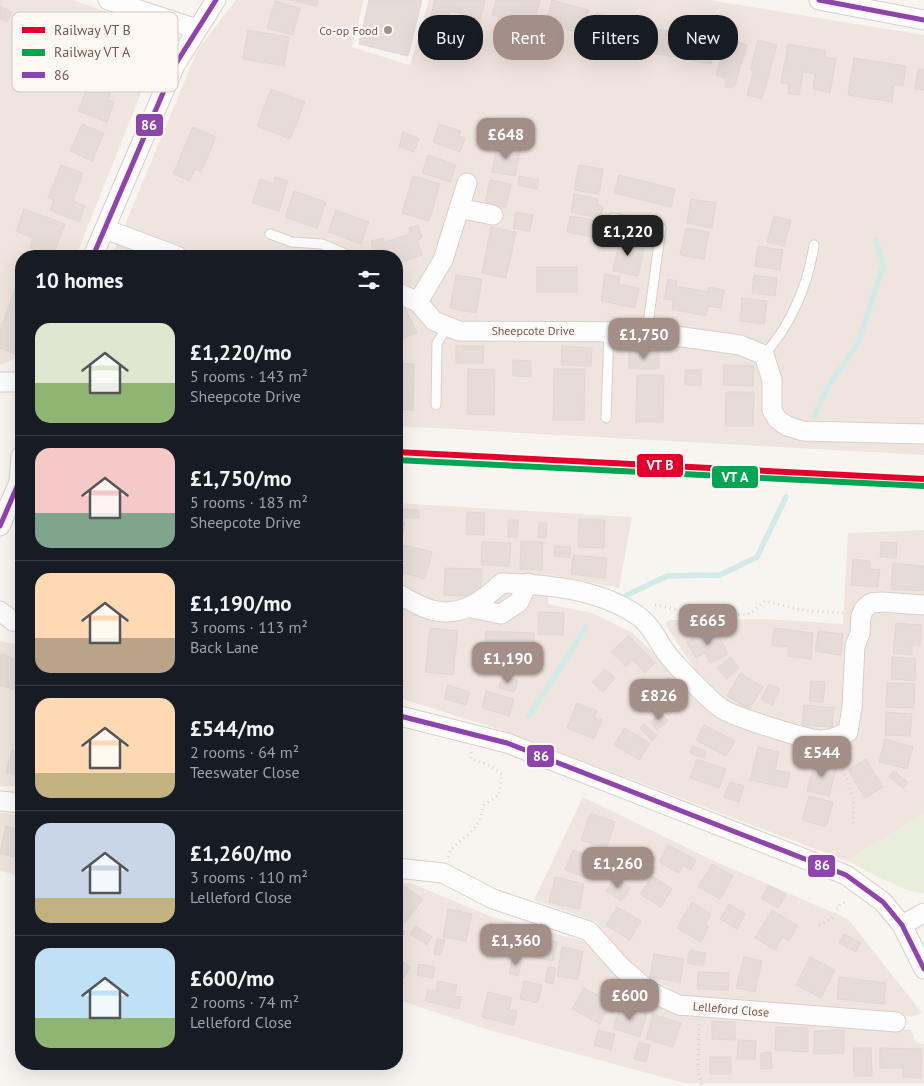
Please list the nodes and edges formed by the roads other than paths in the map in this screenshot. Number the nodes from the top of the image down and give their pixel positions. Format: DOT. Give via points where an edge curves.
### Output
graph roads {
  1 [pos="108,0"];
  2 [pos="216,0"];
  3 [pos="819,0"];
  4 [pos="145,12"];
  5 [pos="924,20"];
  6 [pos="178,23"];
  7 [pos="197,29"];
  8 [pos="178,59"];
  9 [pos="163,92"];
  10 [pos="467,182"];
  11 [pos="459,208"];
  12 [pos="493,215"];
  13 [pos="613,218"];
  14 [pos="105,229"];
  15 [pos="270,234"];
  16 [pos="814,245"];
  17 [pos="96,250"];
  18 [pos="161,250"];
  19 [pos="336,250"];
  20 [pos="403,295"];
  21 [pos="418,302"];
  22 [pos="448,326"];
  23 [pos="610,330"];
  24 [pos="647,332"];
  25 [pos="764,356"];
  26 [pos="0,382"];
  27 [pos="15,382"];
  28 [pos="436,405"];
  29 [pos="606,418"];
  30 [pos="924,434"];
  31 [pos="15,491"];
  32 [pos="0,526"];
  33 [pos="403,596"];
  34 [pos="924,605"];
  35 [pos="0,611"];
  36 [pos="15,621"];
  37 [pos="403,717"];
  38 [pos="0,801"];
  39 [pos="15,802"];
  40 [pos="403,869"];
  41 [pos="924,913"];
  42 [pos="902,925"];
  43 [pos="924,969"];
  44 [pos="896,1022"];
  1 -- 4 [label="street"];
  2 -- 7 [label="street"];
  3 -- 5 [label="street"];
  6 -- 7 [label="street"];
  7 -- 8 [label="street"];
  9 -- 14 [label="street"];
  10 -- 11 [label="street"];
  11 -- 12 [label="street"];
  11 -- 21 [label="street" via="443,260"];
  13 -- 24 [label="lane" via="661,228"];
  14 -- 17 [label="street"];
  14 -- 18 [label="street"];
  15 -- 19 [label="lane" via="292,242 322,244"];
  16 -- 25 [label="lane" via="810,271 781,336"];
  20 -- 21 [label="street, Sheepcote Drive"];
  21 -- 22 [label="street, Sheepcote Drive" via="434,321"];
  22 -- 23 [label="street, Sheepcote Drive" via="459,330"];
  22 -- 28 [label="lane" via="437,342"];
  23 -- 24 [label="street, Sheepcote Drive"];
  23 -- 29 [label="lane"];
  24 -- 25 [label="street, Sheepcote Drive" via="740,345"];
  25 -- 30 [label="street" via="772,380 772,410 777,419 787,426 803,431"];
  26 -- 27 [label="street"];
  31 -- 32 [label="street"];
  33 -- 34 [label="street" via="433,611 471,608 502,583 528,583 590,593 638,616 649,625 670,658 722,709 819,740 848,732 855,646 864,609 871,603"];
  35 -- 36 [label="street"];
  37 -- 42 [label="street" via="507,743 846,875 883,902"];
  38 -- 39 [label="street"];
  40 -- 44 [label="street, Lelleford Close" via="443,873 493,899 589,930 621,967 648,991 679,1005"];
  41 -- 42 [label="street"];
  42 -- 43 [label="street"];
}
